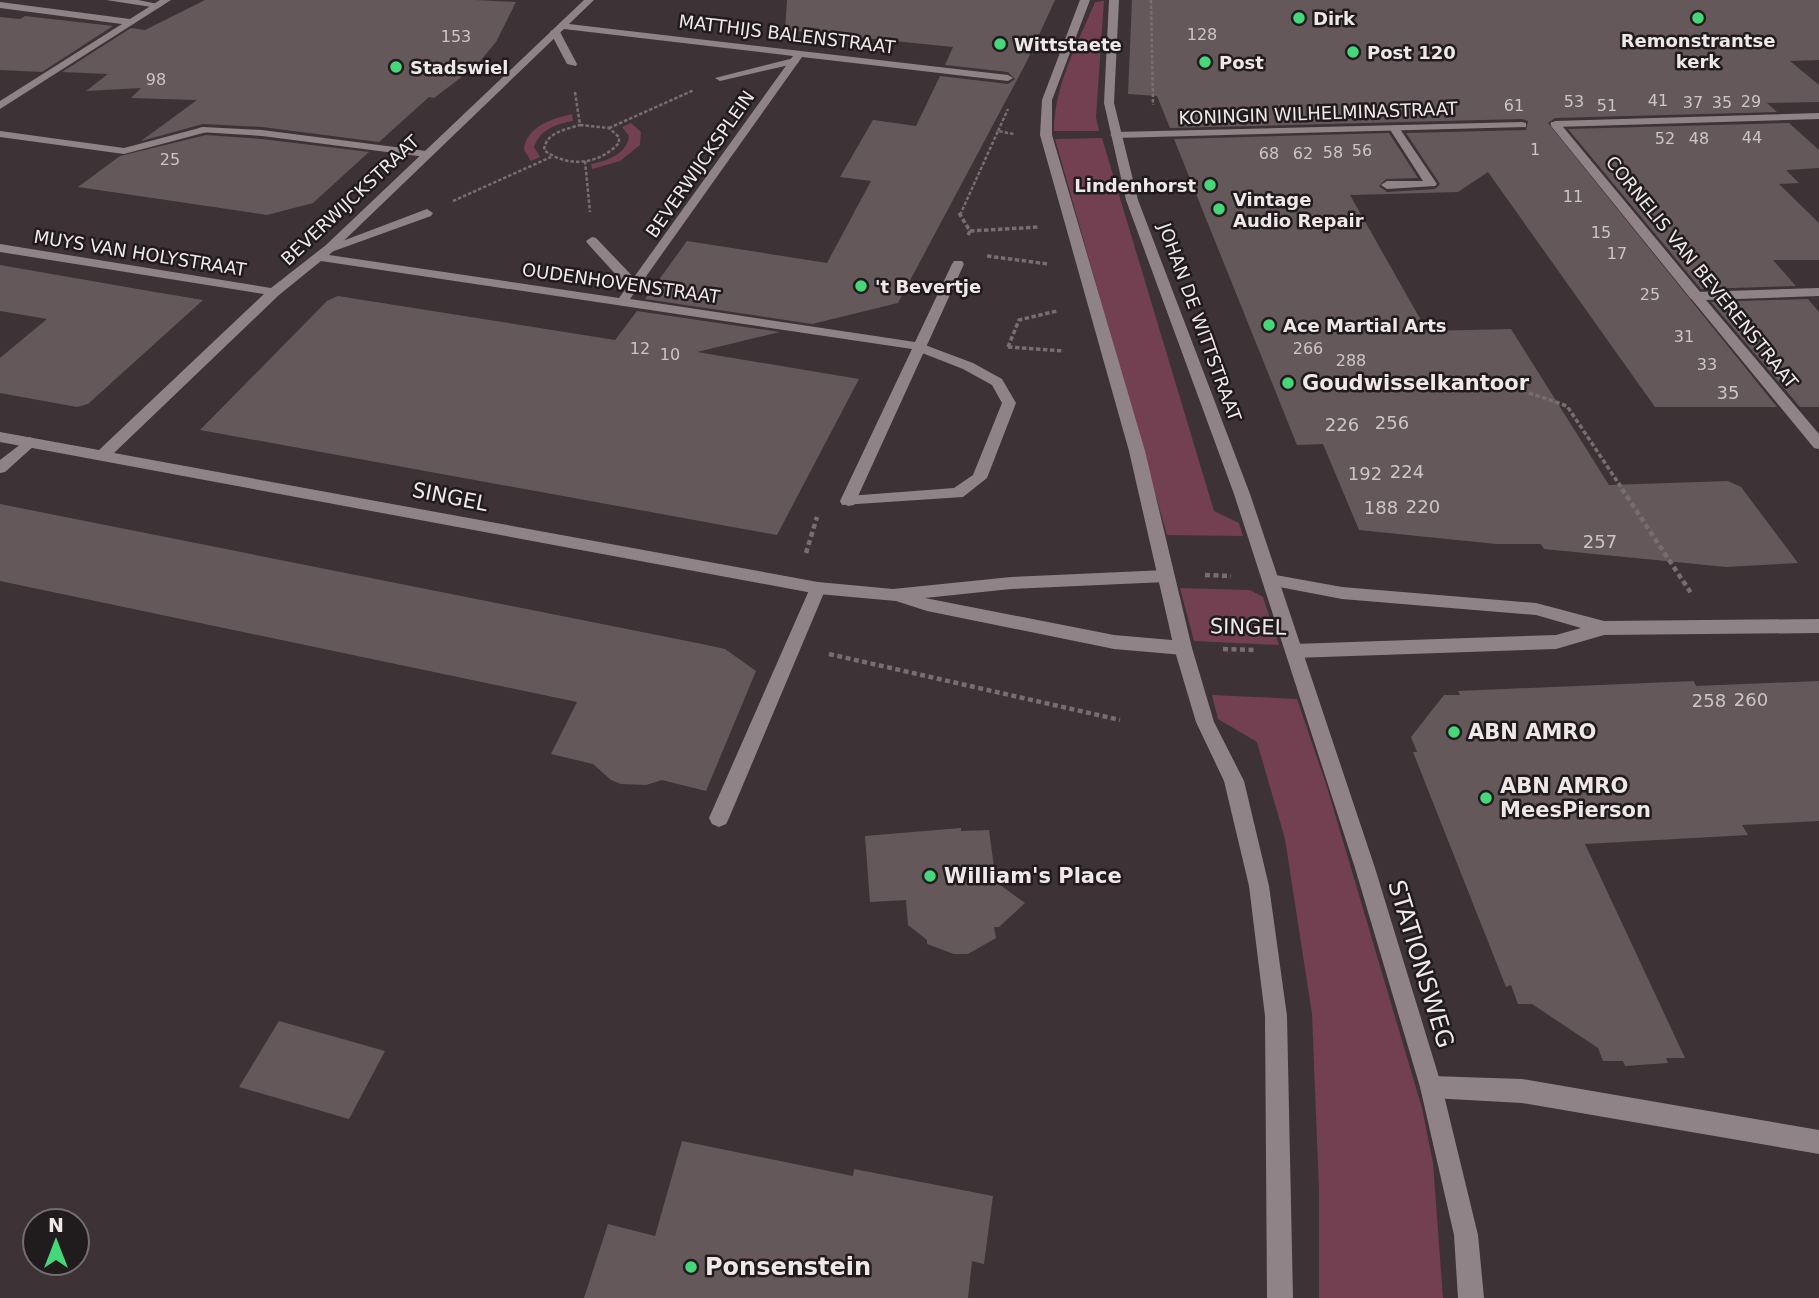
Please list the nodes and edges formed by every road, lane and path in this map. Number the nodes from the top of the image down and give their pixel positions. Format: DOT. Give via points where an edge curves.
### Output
graph roads {
  1 [pos="111,0"];
  2 [pos="589,0"];
  3 [pos="1085,0"];
  4 [pos="1114,0"];
  5 [pos="1151,0"];
  6 [pos="162,3"];
  7 [pos="0,5"];
  8 [pos="132,22"];
  9 [pos="558,29"];
  10 [pos="796,57"];
  11 [pos="572,64"];
  12 [pos="720,78"];
  13 [pos="1008,78"];
  14 [pos="0,106"];
  15 [pos="1819,116"];
  16 [pos="1522,125"];
  17 [pos="609,128"];
  18 [pos="1394,128"];
  19 [pos="0,134"];
  20 [pos="1046,135"];
  21 [pos="1116,135"];
  22 [pos="1153,135"];
  23 [pos="426,154"];
  24 [pos="551,157"];
  25 [pos="585,161"];
  26 [pos="1387,185"];
  27 [pos="427,213"];
  28 [pos="1040,227"];
  29 [pos="970,231"];
  30 [pos="592,241"];
  31 [pos="0,248"];
  32 [pos="330,248"];
  33 [pos="319,257"];
  34 [pos="960,258"];
  35 [pos="1049,264"];
  36 [pos="635,286"];
  37 [pos="274,292"];
  38 [pos="1819,292"];
  39 [pos="1696,296"];
  40 [pos="622,302"];
  41 [pos="1057,311"];
  42 [pos="917,346"];
  43 [pos="1007,347"];
  44 [pos="1509,386"];
  45 [pos="0,437"];
  46 [pos="30,442"];
  47 [pos="1819,444"];
  48 [pos="104,454"];
  49 [pos="0,468"];
  50 [pos="848,501"];
  51 [pos="1166,576"];
  52 [pos="1270,580"];
  53 [pos="796,584"];
  54 [pos="818,588"];
  55 [pos="893,595"];
  56 [pos="1819,626"];
  57 [pos="1713,627"];
  58 [pos="1604,628"];
  59 [pos="793,645"];
  60 [pos="1184,648"];
  61 [pos="1294,651"];
  62 [pos="1120,720"];
  63 [pos="719,818"];
  64 [pos="1430,1087"];
  65 [pos="1819,1142"];
  66 [pos="1280,1298"];
  67 [pos="1471,1298"];
  1 -- 6 [label="street"];
  2 -- 9 [label="street, BEVERWIJCKSTRAAT"];
  3 -- 20 [label="street" via="1047,100"];
  4 -- 21 [label="street, JOHAN DE WITTSTRAAT" via="1109,103"];
  5 -- 22 [label="path"];
  6 -- 8 [label="street"];
  7 -- 8 [label="street"];
  8 -- 14 [label="street"];
  9 -- 10 [label="street, MATTHIJS BALENSTRAAT"];
  9 -- 11 [label="street"];
  9 -- 23 [label="street, BEVERWIJCKSTRAAT"];
  10 -- 12 [label="street, BEVERWIJCKSPLEIN"];
  10 -- 13 [label="street, MATTHIJS BALENSTRAAT"];
  10 -- 36 [label="street, BEVERWIJCKSPLEIN"];
  12 -- 17 [label="path, BEVERWIJCKSPLEIN"];
  15 -- 39 [label="street, CORNELIS VAN BEVERENSTRAAT" via="1555,124"];
  16 -- 18 [label="street, KONINGIN WILHELMINASTRAAT"];
  17 -- 24 [label="path, BEVERWIJCKSPLEIN" via="580,125 552,135 544,150"];
  17 -- 25 [label="path" via="619,137 615,149"];
  18 -- 22 [label="street, KONINGIN WILHELMINASTRAAT"];
  18 -- 26 [label="street" via="1431,184"];
  19 -- 23 [label="street" via="124,151 203,130"];
  20 -- 29 [label="path" via="998,131 959,213"];
  20 -- 51 [label="street" via="1137,451"];
  21 -- 22 [label="street, KONINGIN WILHELMINASTRAAT"];
  21 -- 52 [label="street, JOHAN DE WITTSTRAAT" via="1132,200"];
  23 -- 32 [label="street, BEVERWIJCKSTRAAT"];
  24 -- 25 [label="path"];
  24 -- 27 [label="path"];
  25 -- 30 [label="path"];
  27 -- 32 [label="street"];
  28 -- 29 [label="path"];
  29 -- 34 [label="path"];
  30 -- 36 [label="street"];
  31 -- 37 [label="street, MUYS VAN HOLYSTRAAT"];
  32 -- 33 [label="street, BEVERWIJCKSTRAAT"];
  33 -- 37 [label="street, BEVERWIJCKSTRAAT"];
  33 -- 40 [label="street, OUDENHOVENSTRAAT"];
  34 -- 35 [label="path"];
  34 -- 42 [label="street"];
  36 -- 40 [label="street, BEVERWIJCKSPLEIN"];
  37 -- 48 [label="street, BEVERWIJCKSTRAAT"];
  38 -- 39 [label="street"];
  39 -- 47 [label="street, CORNELIS VAN BEVERENSTRAAT"];
  40 -- 42 [label="street, OUDENHOVENSTRAAT"];
  41 -- 43 [label="path" via="1019,320"];
  42 -- 50 [label="street"];
  42 -- 50 [label="street" via="997,382 1009,403 979,478 958,493"];
  44 -- 57 [label="path" via="1567,405"];
  45 -- 46 [label="street, SINGEL"];
  46 -- 48 [label="street, SINGEL"];
  46 -- 49 [label="street"];
  48 -- 53 [label="street, SINGEL"];
  50 -- 53 [label="path" via="820,507"];
  51 -- 52 [label="path"];
  51 -- 55 [label="street, SINGEL" via="1011,583"];
  51 -- 60 [label="street"];
  52 -- 58 [label="street, SINGEL" via="1342,593 1536,609"];
  52 -- 61 [label="street, JOHAN DE WITTSTRAAT"];
  53 -- 54 [label="street, SINGEL"];
  54 -- 55 [label="street, SINGEL"];
  54 -- 59 [label="street"];
  55 -- 60 [label="street, SINGEL" via="1114,642"];
  56 -- 57 [label="street, SINGEL"];
  57 -- 58 [label="street, SINGEL"];
  58 -- 61 [label="street, SINGEL" via="1556,642"];
  59 -- 62 [label="path"];
  59 -- 63 [label="street"];
  60 -- 61 [label="path, SINGEL"];
  60 -- 66 [label="street" via="1205,722 1234,781 1259,886 1276,1016"];
  61 -- 64 [label="street, STATIONSWEG"];
  64 -- 65 [label="street" via="1522,1091"];
  64 -- 67 [label="street, STATIONSWEG" via="1466,1236"];
}
